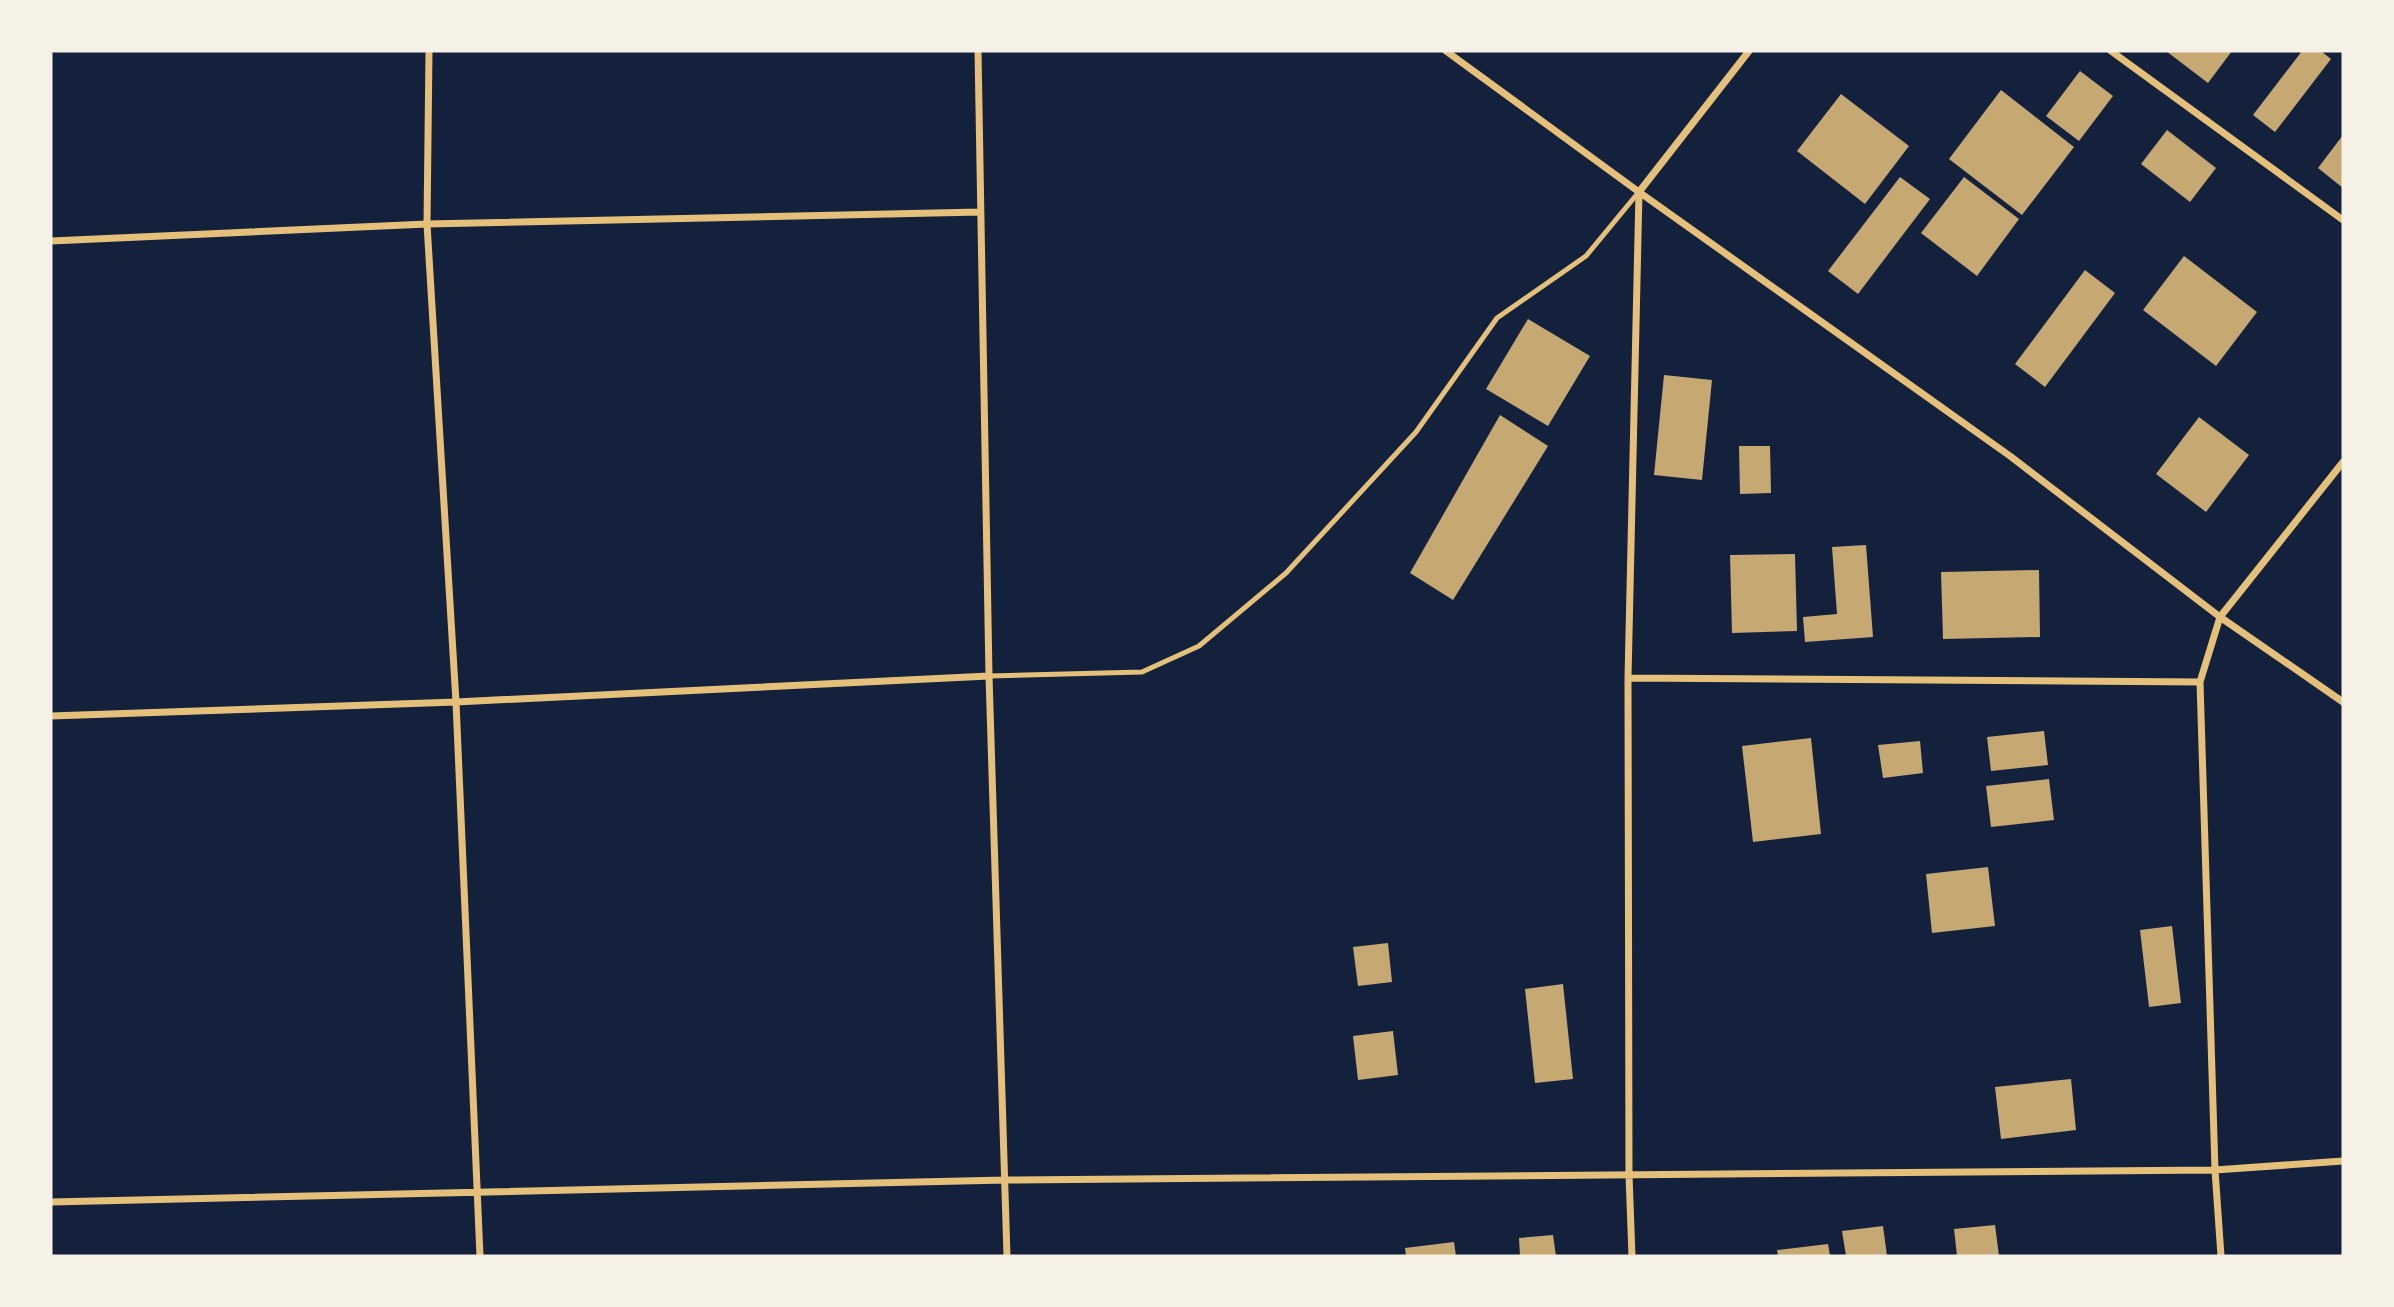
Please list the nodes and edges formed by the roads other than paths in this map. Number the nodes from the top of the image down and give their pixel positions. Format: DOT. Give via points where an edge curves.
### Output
graph roads {
  1 [pos="429,51"];
  2 [pos="978,51"];
  3 [pos="1446,51"];
  4 [pos="1749,51"];
  5 [pos="2111,51"];
  6 [pos="1639,192"];
  7 [pos="980,212"];
  8 [pos="2343,219"];
  9 [pos="427,224"];
  10 [pos="51,241"];
  11 [pos="2343,463"];
  12 [pos="2220,617"];
  13 [pos="989,676"];
  14 [pos="1628,678"];
  15 [pos="2200,682"];
  16 [pos="456,702"];
  17 [pos="2343,702"];
  18 [pos="51,716"];
  19 [pos="2343,1161"];
  20 [pos="2216,1170"];
  21 [pos="1629,1175"];
  22 [pos="1006,1180"];
  23 [pos="477,1194"];
  24 [pos="51,1202"];
  25 [pos="480,1256"];
  26 [pos="1007,1256"];
  27 [pos="1632,1256"];
  28 [pos="2221,1256"];
  1 -- 9 [label="street"];
  2 -- 7 [label="street"];
  3 -- 6 [label="street"];
  4 -- 6 [label="street"];
  5 -- 8 [label="street"];
  6 -- 12 [label="street" via="2010,456"];
  6 -- 13 [label="lane" via="1586,256 1497,318 1416,432 1286,573 1199,646 1142,671"];
  6 -- 14 [label="street"];
  7 -- 9 [label="street"];
  7 -- 13 [label="street"];
  9 -- 10 [label="street"];
  9 -- 16 [label="street"];
  11 -- 12 [label="street"];
  12 -- 15 [label="street"];
  12 -- 17 [label="street"];
  13 -- 16 [label="street"];
  13 -- 22 [label="street"];
  14 -- 15 [label="street"];
  14 -- 21 [label="street"];
  15 -- 20 [label="street"];
  16 -- 18 [label="street"];
  16 -- 23 [label="street"];
  19 -- 20 [label="street"];
  20 -- 21 [label="street"];
  20 -- 28 [label="street"];
  21 -- 22 [label="street"];
  21 -- 27 [label="street"];
  22 -- 23 [label="street"];
  22 -- 26 [label="street"];
  23 -- 24 [label="street"];
  23 -- 25 [label="street"];
}
